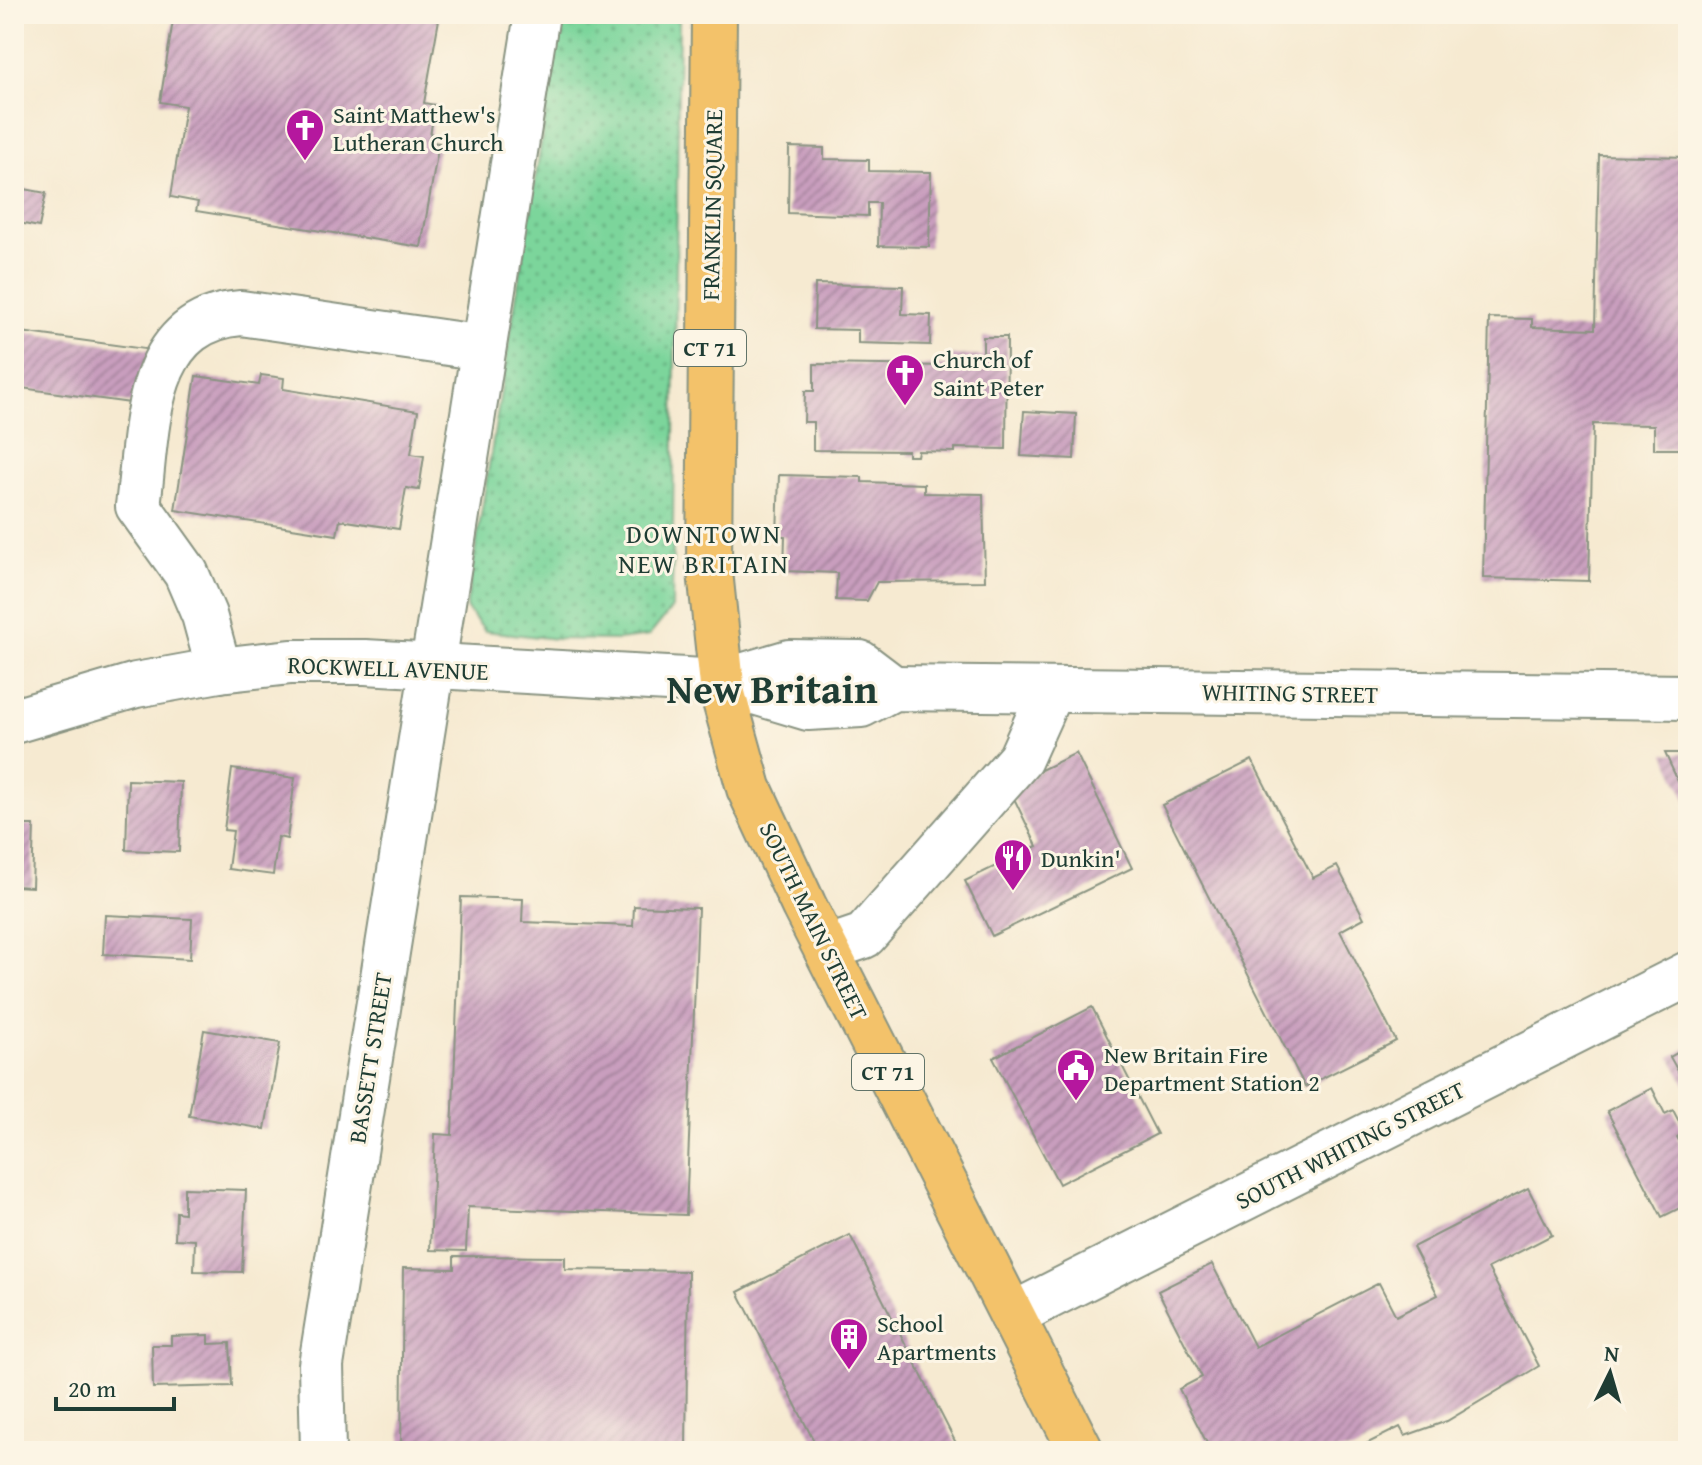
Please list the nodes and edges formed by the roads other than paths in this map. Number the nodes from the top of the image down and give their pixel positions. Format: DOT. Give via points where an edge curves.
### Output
graph roads {
  1 [pos="537,14"];
  2 [pos="714,14"];
  3 [pos="483,348"];
  4 [pos="433,666"];
  5 [pos="219,670"];
  6 [pos="721,682"];
  7 [pos="1051,690"];
  8 [pos="1688,697"];
  9 [pos="14,721"];
  10 [pos="826,949"];
  11 [pos="1688,974"];
  12 [pos="1012,1315"];
  13 [pos="323,1451"];
  14 [pos="1081,1451"];
  1 -- 3 [label="street"];
  2 -- 6 [label="main road, FRANKLIN SQUARE / CT 71" via="709,562"];
  3 -- 4 [label="street"];
  3 -- 5 [label="street" via="241,313 213,315 164,357 153,389 138,506 186,573"];
  4 -- 5 [label="street, ROCKWELL AVENUE" via="314,661"];
  4 -- 6 [label="street, ROCKWELL AVENUE"];
  4 -- 13 [label="street, BASSETT STREET" via="321,1365"];
  5 -- 9 [label="street, ROCKWELL AVENUE" via="97,694"];
  6 -- 7 [label="street, WHITING STREET" via="801,707 832,709 861,705 893,688"];
  6 -- 10 [label="main road, SOUTH MAIN STREET / CT 71" via="749,788"];
  7 -- 8 [label="street, WHITING STREET"];
  7 -- 10 [label="street" via="1020,759 864,936"];
  10 -- 12 [label="main road, SOUTH MAIN STREET / CT 71"];
  11 -- 12 [label="street, SOUTH WHITING STREET"];
  12 -- 14 [label="main road, SOUTH MAIN STREET / CT 71"];
}
